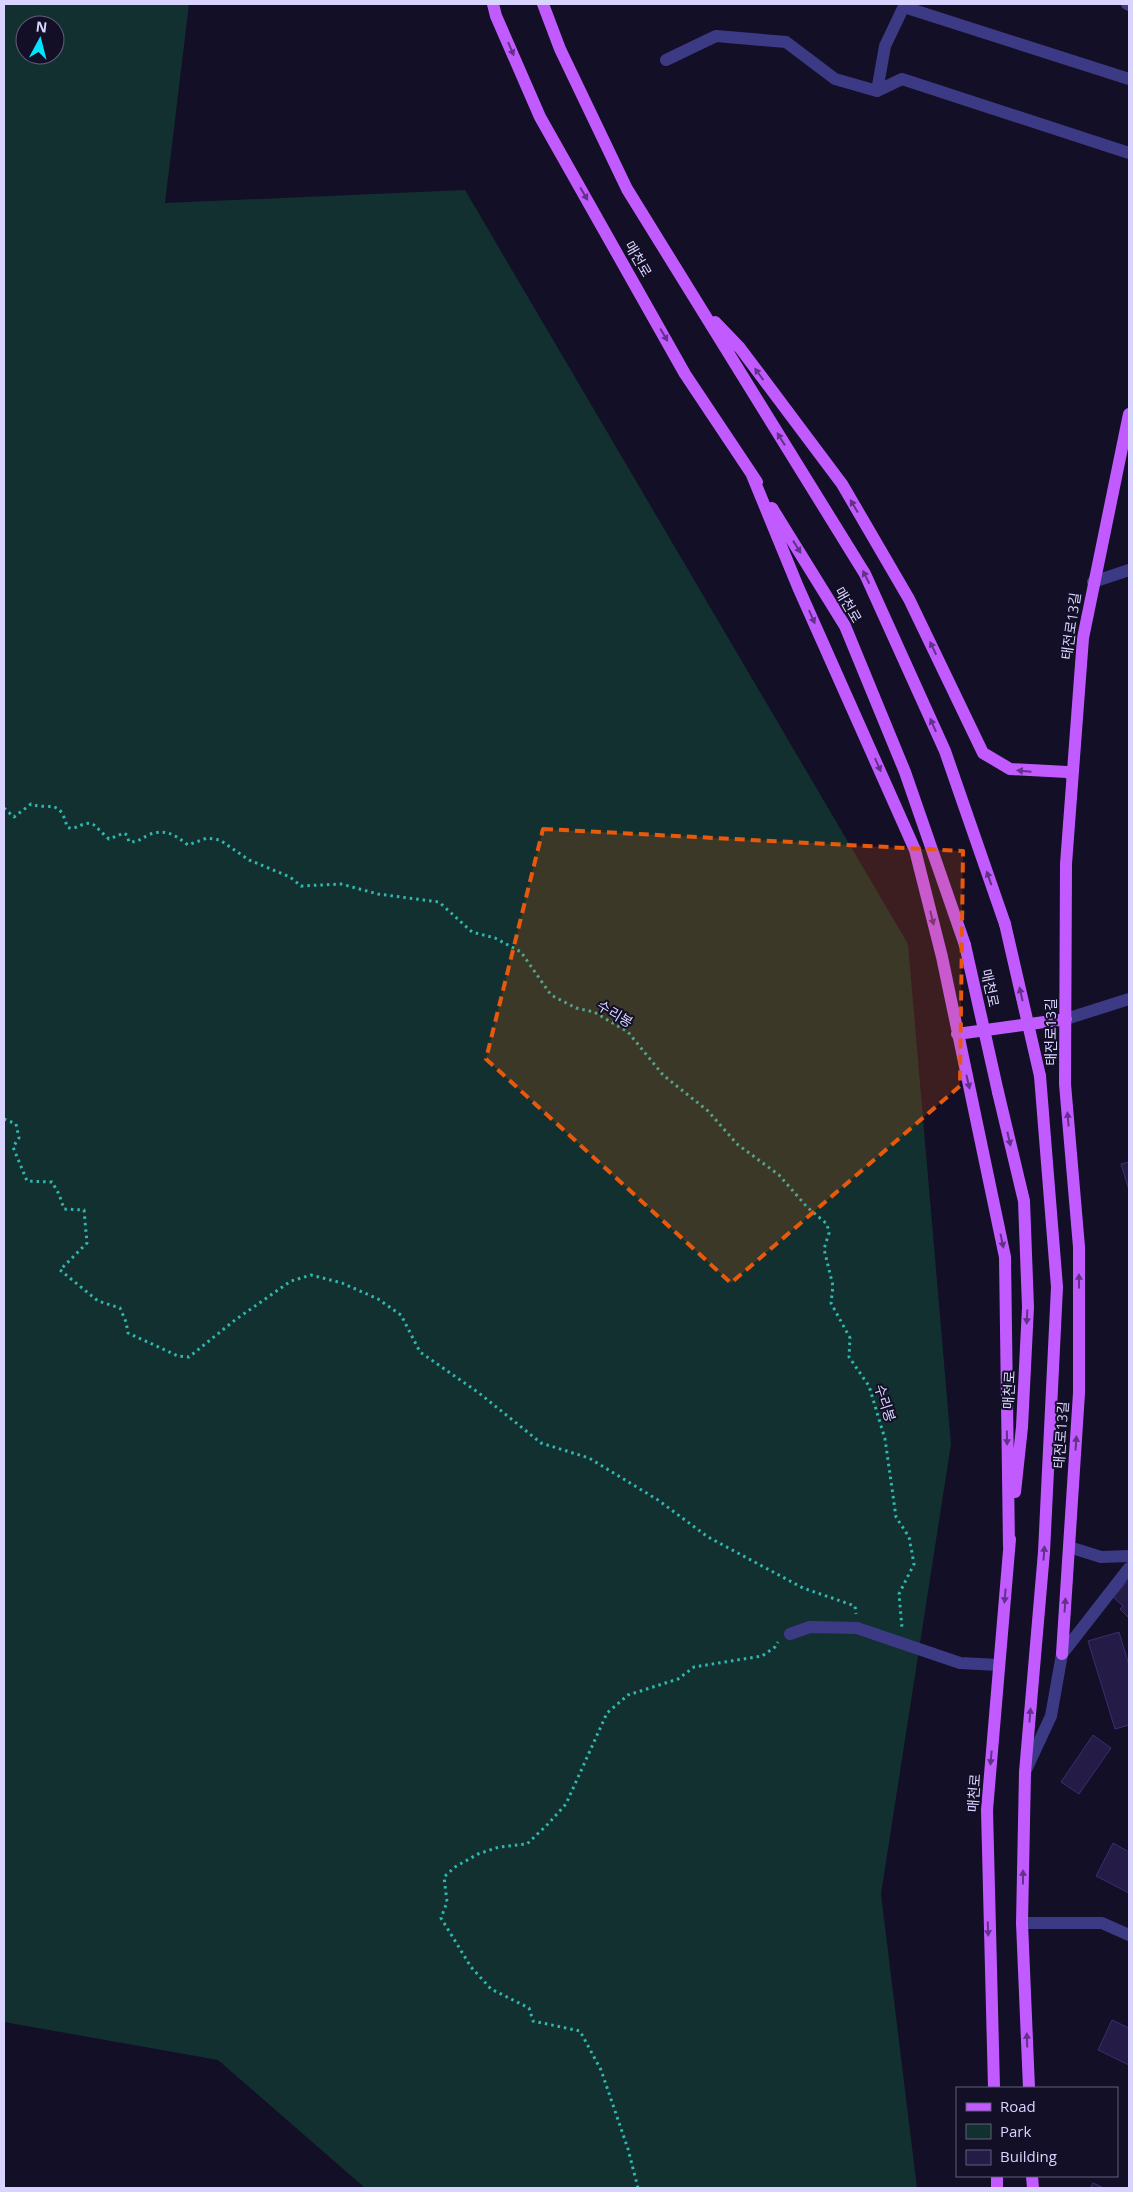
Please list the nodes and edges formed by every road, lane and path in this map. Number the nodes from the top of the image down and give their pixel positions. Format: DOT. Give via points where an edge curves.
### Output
graph roads {
  1 [pos="493,4"];
  2 [pos="544,4"];
  3 [pos="904,5"];
  4 [pos="666,60"];
  5 [pos="1129,79"];
  6 [pos="877,91"];
  7 [pos="1129,153"];
  8 [pos="698,305"];
  9 [pos="1129,414"];
  10 [pos="752,475"];
  11 [pos="1129,570"];
  12 [pos="1093,582"];
  13 [pos="1072,775"];
  14 [pos="4,808"];
  15 [pos="1129,999"];
  16 [pos="1066,1020"];
  17 [pos="957,1034"];
  18 [pos="4,1119"];
  19 [pos="1009,1547"];
  20 [pos="1069,1547"];
  21 [pos="1129,1556"];
  22 [pos="1129,1568"];
  23 [pos="857,1628"];
  24 [pos="790,1634"];
  25 [pos="905,1644"];
  26 [pos="1062,1654"];
  27 [pos="999,1665"];
  28 [pos="1025,1772"];
  29 [pos="1022,1923"];
  30 [pos="1129,1935"];
  31 [pos="994,2087"];
  32 [pos="1029,2087"];
  33 [pos="638,2188"];
  1 -- 10 [label="main road, 매천로, one-way" via="540,117 685,374"];
  2 -- 8 [label="main road, 매천로" via="560,49 627,189"];
  3 -- 5 [label="street"];
  3 -- 6 [label="street" via="885,46"];
  4 -- 6 [label="street" via="716,36 786,42 835,79"];
  6 -- 7 [label="street" via="902,79"];
  13 -- 8 [label="main road, one-way" via="1067,772 1010,770 983,753 909,599 842,484 740,348"];
  28 -- 8 [label="main road, 매천로, one-way, bridge" via="1044,1552 1058,1287 1040,1076 1005,924 945,751 866,574"];
  9 -- 12 [label="main road, 태전로13길"];
  10 -- 17 [label="main road, one-way" via="798,587 916,850"];
  10 -- 19 [label="main road, 매천로, one-way, bridge" via="845,626 905,772 965,945 1024,1201 1028,1307 1022,1427"];
  11 -- 12 [label="street"];
  12 -- 13 [label="main road, 태전로13길" via="1083,638"];
  13 -- 16 [label="main road, 태전로13길" via="1066,864"];
  14 -- 25 [label="path, 수리봉" via="14,817 31,804 38,807 48,804 56,807 65,818 66,827 72,829 87,822 94,824 109,839 124,833 130,842 137,842 161,832 171,832 188,845 208,838 220,840 249,860 290,877 301,886 341,884 378,894 439,902 472,932 495,938 521,952 550,995 576,1008 594,1012 628,1032 664,1075 708,1111 737,1144 779,1175 827,1224 829,1233 824,1249 833,1286 831,1303 850,1338 848,1357 869,1386 885,1439 896,1517 909,1537 914,1564 899,1594"];
  15 -- 16 [label="street"];
  16 -- 17 [label="main road"];
  20 -- 16 [label="main road, 태전로13길, one-way" via="1079,1393 1079,1267 1066,1084"];
  17 -- 19 [label="main road, one-way" via="1005,1257"];
  18 -- 23 [label="path" via="16,1124 18,1138 13,1147 27,1181 52,1182 64,1209 84,1210 87,1243 60,1270 98,1301 120,1308 128,1333 178,1356 189,1357 291,1281 312,1275 342,1283 378,1298 401,1315 420,1352 479,1393 541,1443 589,1458 658,1500 708,1538 804,1588 855,1606"];
  19 -- 27 [label="main road, 매천로, one-way"];
  20 -- 21 [label="street" via="1101,1557"];
  26 -- 20 [label="main road, 태전로13길, one-way"];
  22 -- 26 [label="street"];
  23 -- 24 [label="street" via="810,1627"];
  23 -- 25 [label="street"];
  24 -- 33 [label="path" via="780,1638 775,1647 762,1656 694,1667 678,1679 628,1695 607,1714 566,1804 548,1824 527,1844 499,1847 478,1854 454,1867 444,1877 447,1902 440,1918 471,1968 491,1989 529,2008 533,2021 580,2031 601,2070"];
  25 -- 27 [label="street" via="960,1663"];
  26 -- 28 [label="street" via="1051,1716"];
  27 -- 31 [label="main road, 매천로, one-way" via="987,1810"];
  29 -- 28 [label="main road, one-way"];
  29 -- 30 [label="street" via="1102,1923"];
  32 -- 29 [label="main road, one-way"];
}
